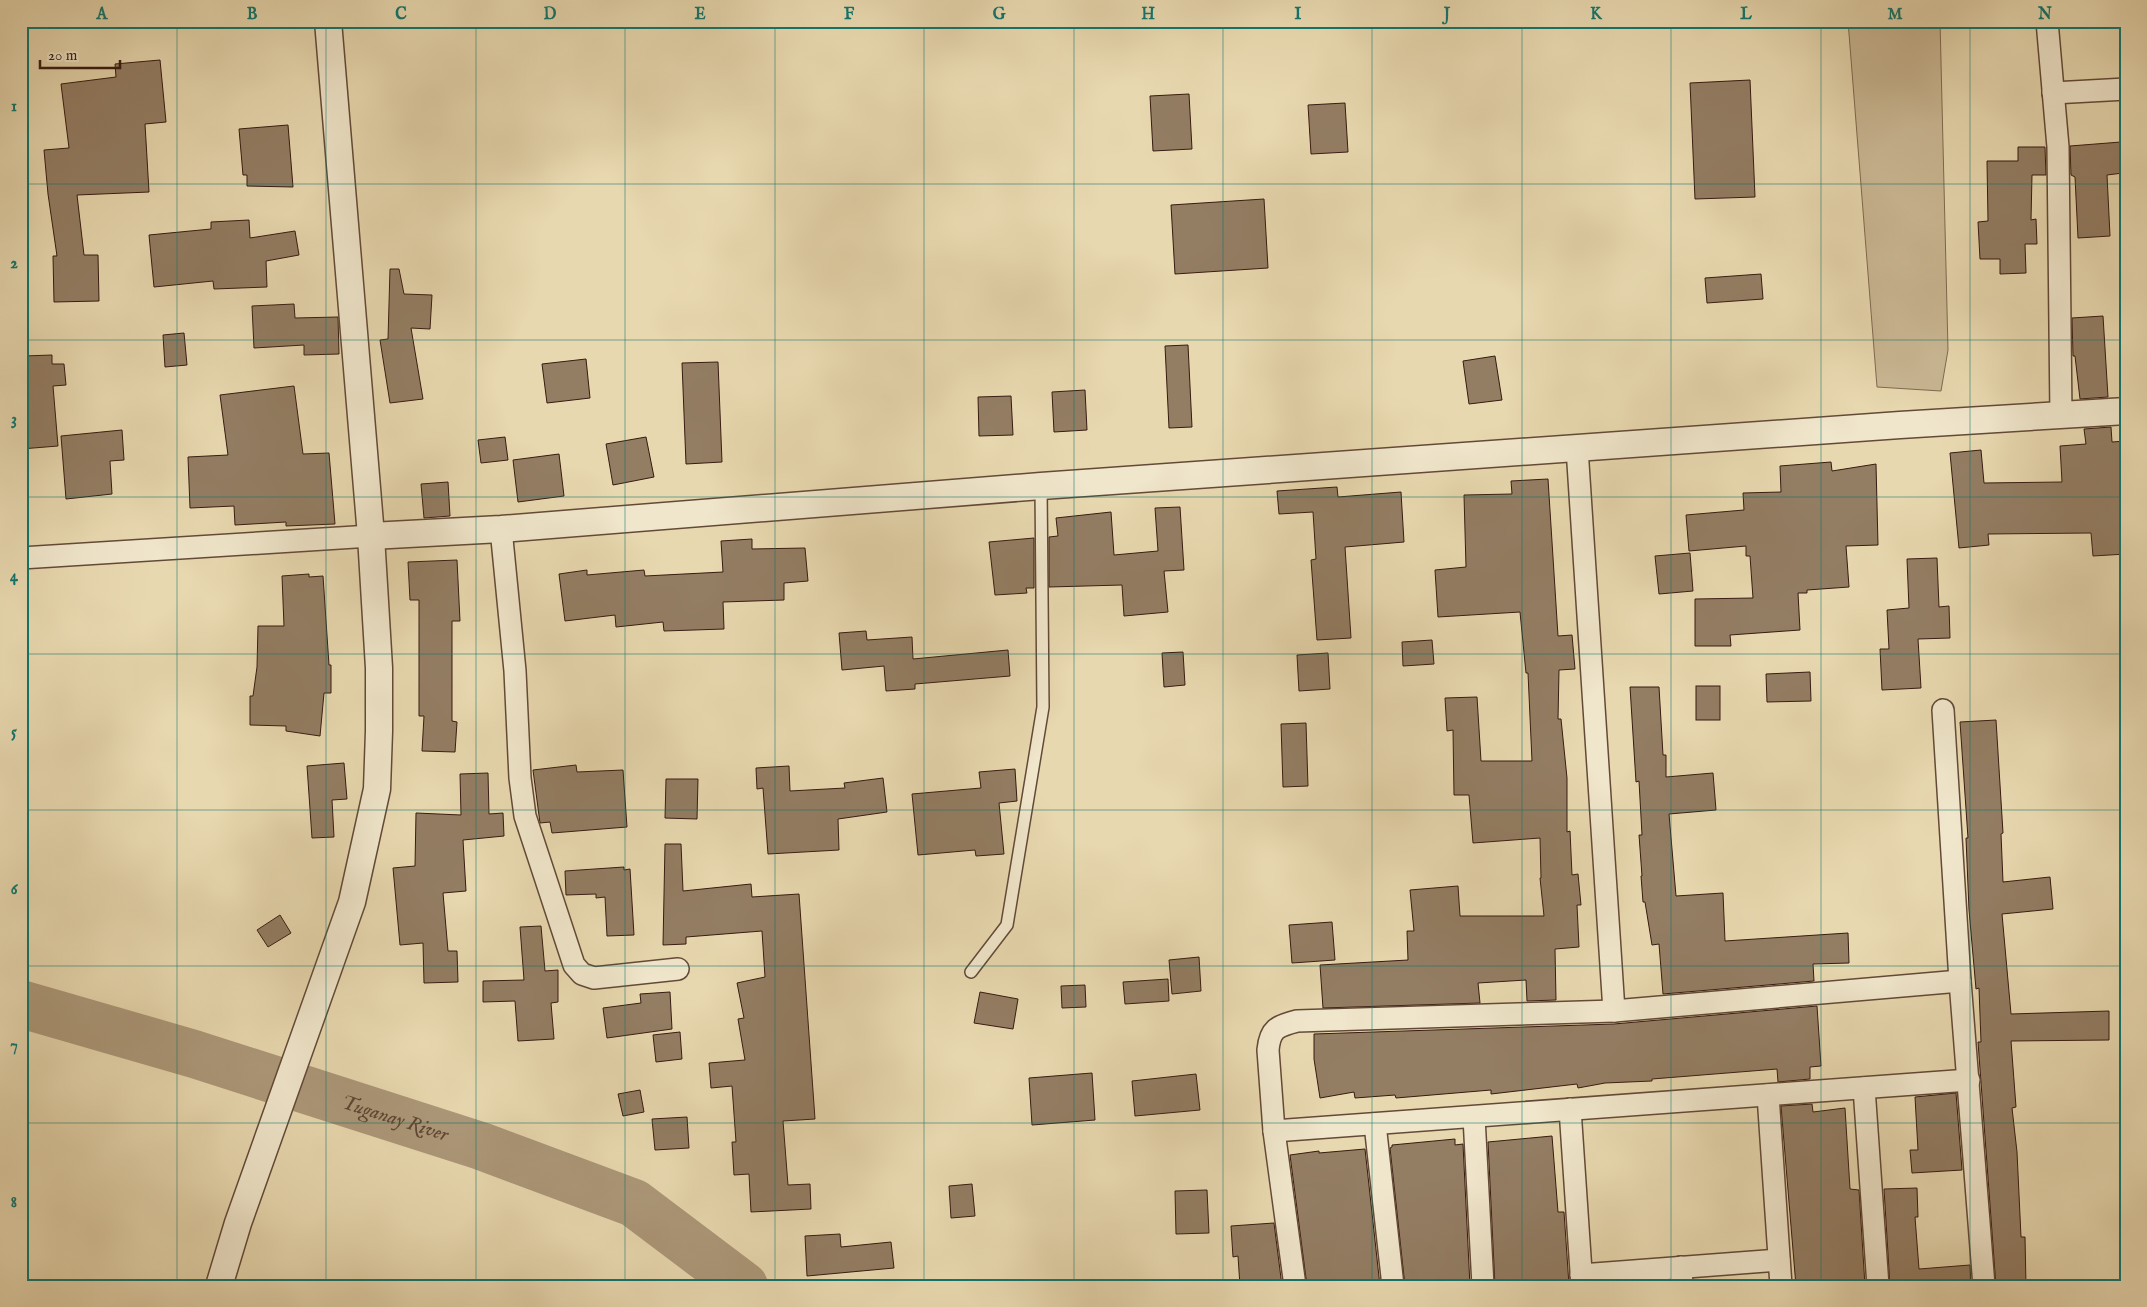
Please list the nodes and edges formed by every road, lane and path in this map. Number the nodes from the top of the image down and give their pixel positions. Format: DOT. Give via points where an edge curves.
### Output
graph roads {
  1 [pos="328,21"];
  2 [pos="2047,21"];
  3 [pos="2126,89"];
  4 [pos="2053,93"];
  5 [pos="2126,412"];
  6 [pos="2061,416"];
  7 [pos="1577,448"];
  8 [pos="1041,486"];
  9 [pos="501,529"];
  10 [pos="371,536"];
  11 [pos="21,558"];
  12 [pos="1943,710"];
  13 [pos="678,969"];
  14 [pos="971,972"];
  15 [pos="1960,981"];
  16 [pos="1614,1011"];
  17 [pos="1968,1080"];
  18 [pos="1864,1088"];
  19 [pos="1768,1095"];
  20 [pos="1570,1109"];
  21 [pos="1474,1116"];
  22 [pos="1375,1124"];
  23 [pos="1274,1131"];
  24 [pos="1779,1260"];
  25 [pos="1681,1277"];
  26 [pos="1582,1280"];
  27 [pos="219,1286"];
  28 [pos="1295,1286"];
  29 [pos="1393,1286"];
  30 [pos="1484,1286"];
  31 [pos="1781,1286"];
  32 [pos="1878,1286"];
  33 [pos="1984,1286"];
  1 -- 10 [label="street"];
  2 -- 4 [label="street"];
  3 -- 4 [label="street"];
  4 -- 6 [label="street" via="2058,147"];
  5 -- 6 [label="street"];
  6 -- 7 [label="street"];
  7 -- 8 [label="street"];
  7 -- 16 [label="street"];
  8 -- 9 [label="street"];
  8 -- 14 [label="lane" via="1044,707 1006,925"];
  9 -- 10 [label="street"];
  9 -- 13 [label="street" via="525,816 574,965 582,974 594,978"];
  10 -- 11 [label="street"];
  10 -- 27 [label="street" via="379,731 377,789 366,846 332,964 238,1223"];
  12 -- 15 [label="street"];
  15 -- 16 [label="street"];
  15 -- 17 [label="street"];
  16 -- 23 [label="street" via="1307,1020 1285,1024 1275,1029 1269,1038"];
  17 -- 18 [label="street"];
  17 -- 33 [label="street"];
  18 -- 19 [label="street"];
  18 -- 32 [label="street"];
  19 -- 20 [label="street"];
  19 -- 24 [label="street"];
  20 -- 21 [label="street"];
  20 -- 26 [label="street"];
  21 -- 22 [label="street"];
  21 -- 30 [label="street"];
  22 -- 23 [label="street"];
  22 -- 29 [label="street"];
  23 -- 28 [label="street"];
  24 -- 25 [label="street"];
  24 -- 31 [label="street"];
  25 -- 26 [label="street"];
}
